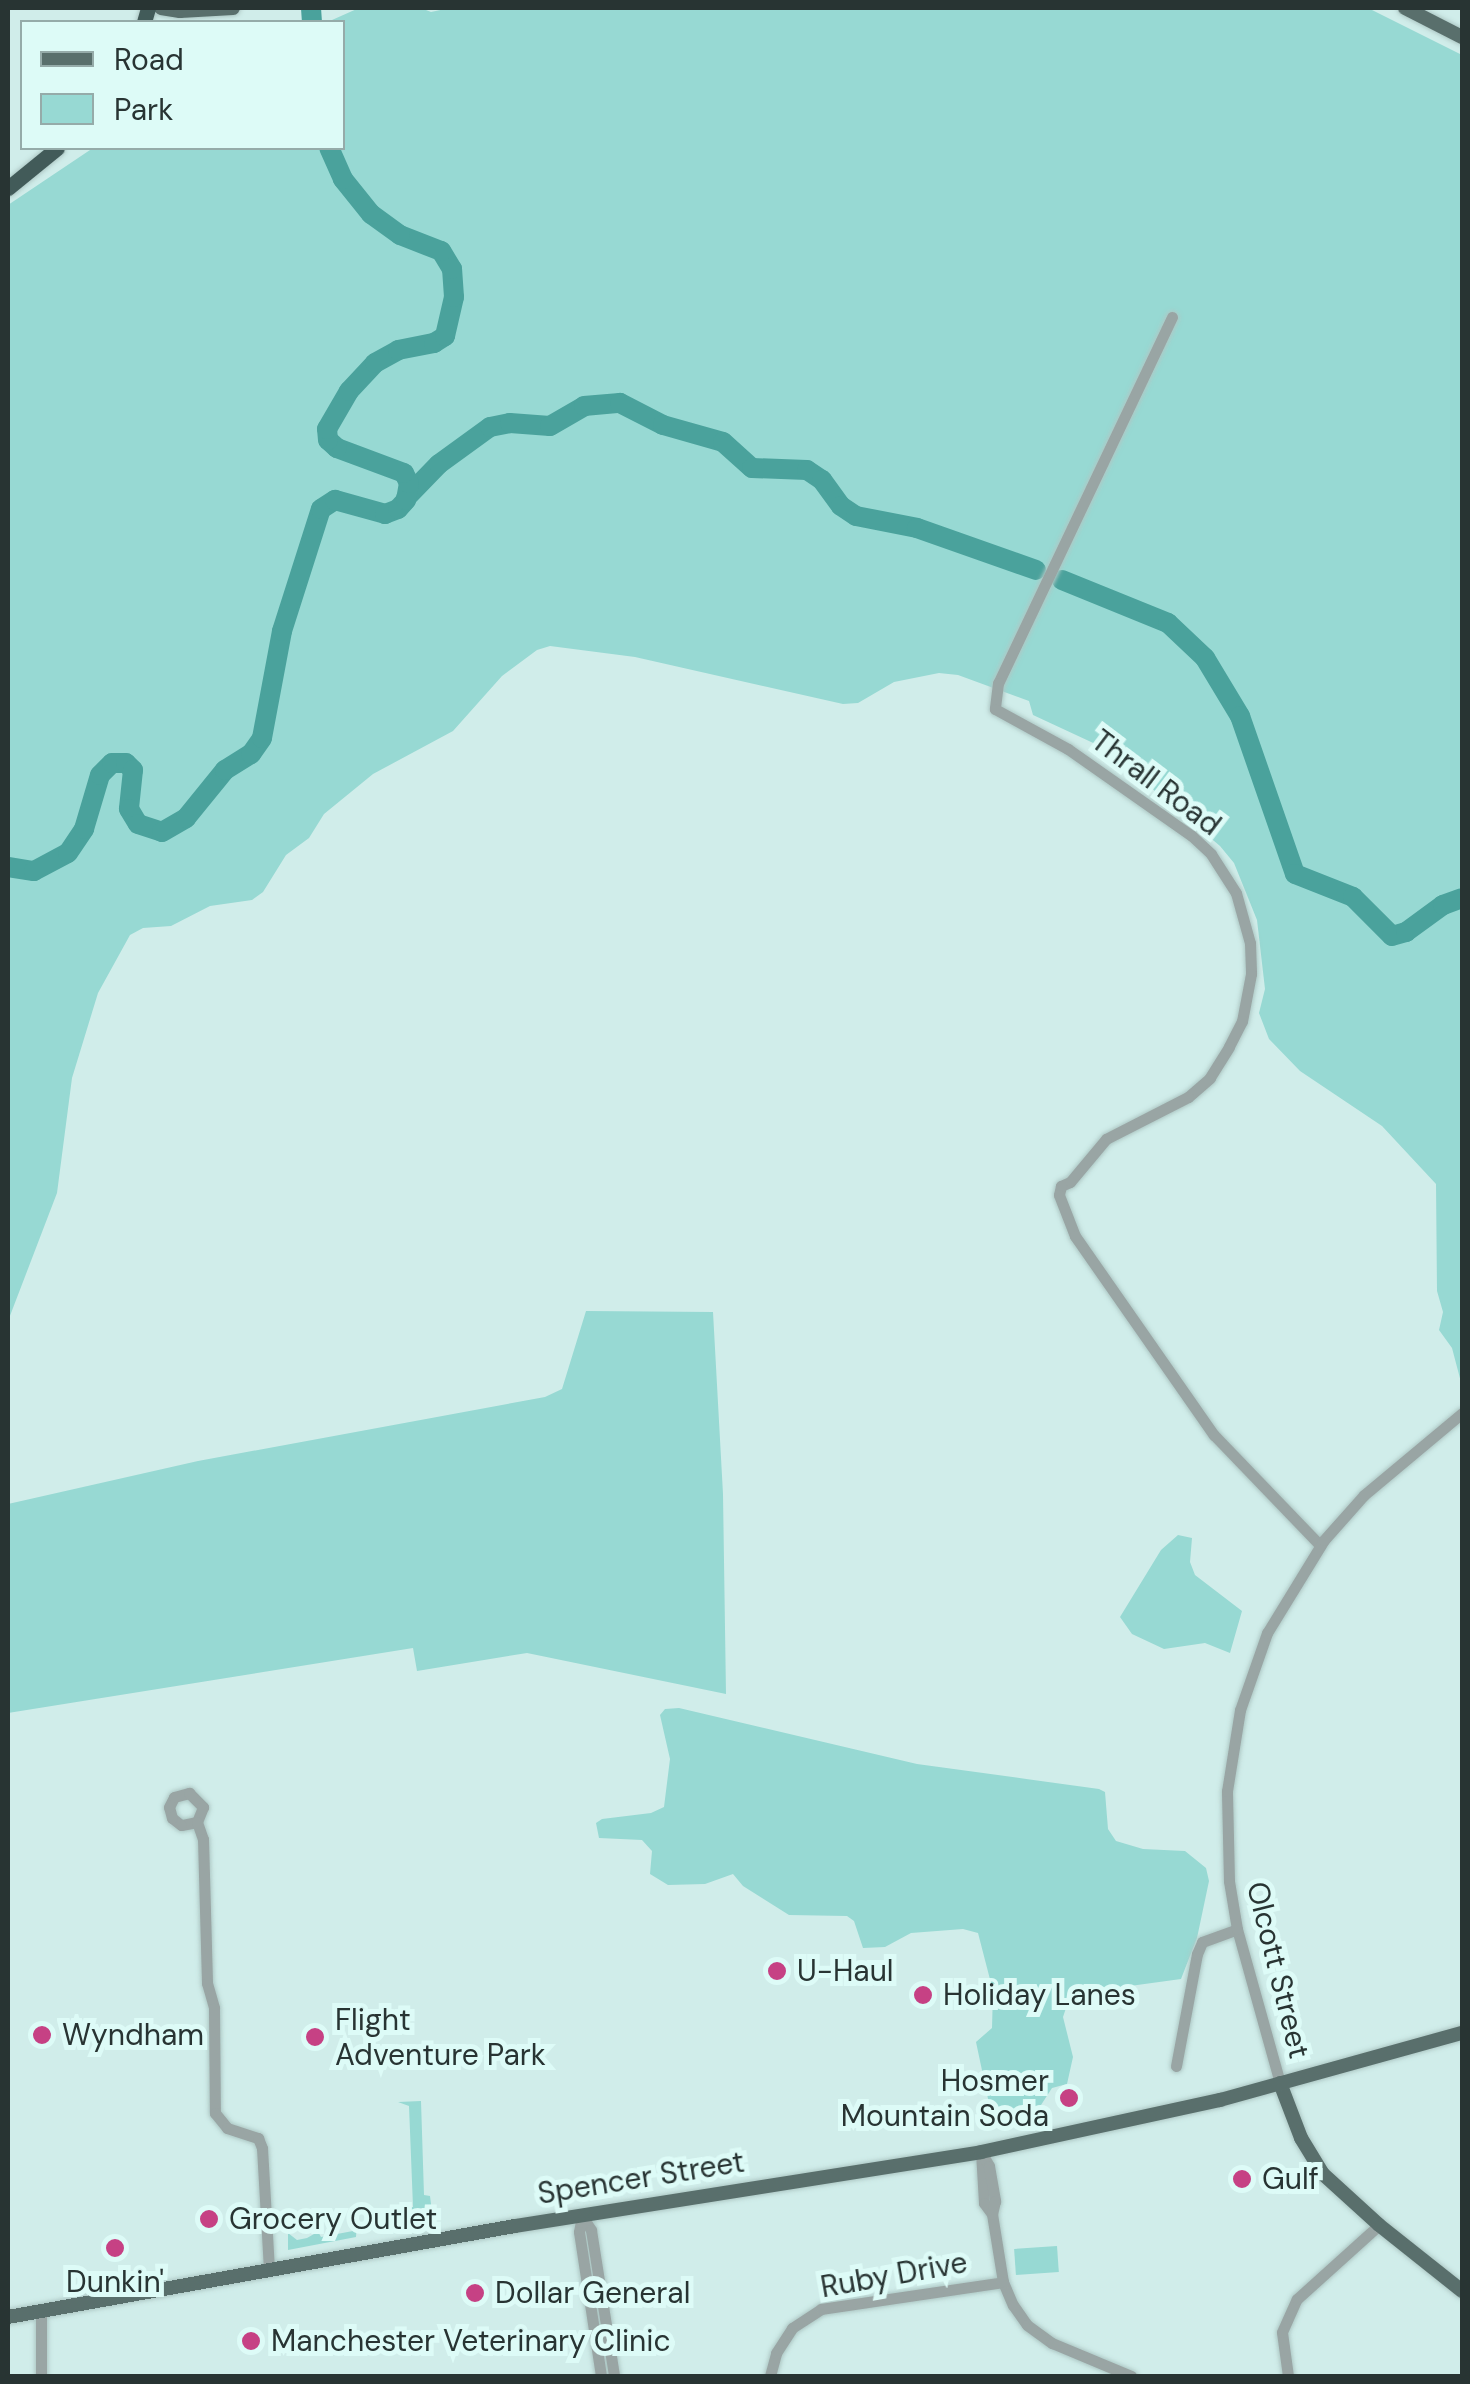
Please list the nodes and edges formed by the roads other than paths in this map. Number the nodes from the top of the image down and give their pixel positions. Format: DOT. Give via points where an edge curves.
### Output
graph roads {
  1 [pos="161,8"];
  2 [pos="234,8"];
  3 [pos="1404,8"];
  4 [pos="1462,37"];
  5 [pos="56,150"];
  6 [pos="8,188"];
  7 [pos="1172,317"];
  8 [pos="1462,1413"];
  9 [pos="1320,1545"];
  10 [pos="197,1822"];
  11 [pos="1237,1929"];
  12 [pos="1462,2033"];
  13 [pos="1176,2066"];
  14 [pos="1280,2083"];
  15 [pos="980,2152"];
  16 [pos="582,2216"];
  17 [pos="1378,2226"];
  18 [pos="268,2271"];
  19 [pos="1003,2282"];
  20 [pos="1462,2291"];
  21 [pos="41,2312"];
  22 [pos="8,2318"];
  23 [pos="42,2376"];
  24 [pos="601,2376"];
  25 [pos="614,2376"];
  26 [pos="770,2376"];
  27 [pos="1131,2376"];
  28 [pos="1288,2376"];
  1 -- 2 [label="main road"];
  3 -- 4 [label="main road"];
  5 -- 6 [label="highway"];
  7 -- 9 [label="street, Thrall Road" via="998,683 994,709 1068,748 1192,836 1236,892 1251,974 1229,1047 1188,1097 1106,1139 1059,1195 1075,1236 1214,1435"];
  8 -- 9 [label="street, Olcott Street" via="1364,1495"];
  9 -- 11 [label="street, Olcott Street" via="1267,1633 1236,1728 1226,1836"];
  10 -- 18 [label="street" via="214,2008 214,2113 227,2128 258,2138 262,2148"];
  11 -- 13 [label="street" via="1202,1942 1196,1954"];
  11 -- 14 [label="street, Olcott Street"];
  12 -- 14 [label="main road, Spencer Street"];
  14 -- 15 [label="main road, Spencer Street"];
  14 -- 17 [label="main road" via="1316,2164"];
  15 -- 16 [label="main road, Spencer Street"];
  15 -- 19 [label="street"];
  16 -- 18 [label="main road, Spencer Street"];
  16 -- 24 [label="street"];
  16 -- 25 [label="street" via="591,2230"];
  17 -- 20 [label="main road"];
  17 -- 28 [label="street" via="1297,2298 1282,2332"];
  18 -- 21 [label="main road, Spencer Street"];
  19 -- 26 [label="street, Ruby Drive" via="821,2309 792,2328"];
  19 -- 27 [label="street" via="1028,2325 1052,2343"];
  21 -- 22 [label="main road, Spencer Street"];
  21 -- 23 [label="street"];
}
